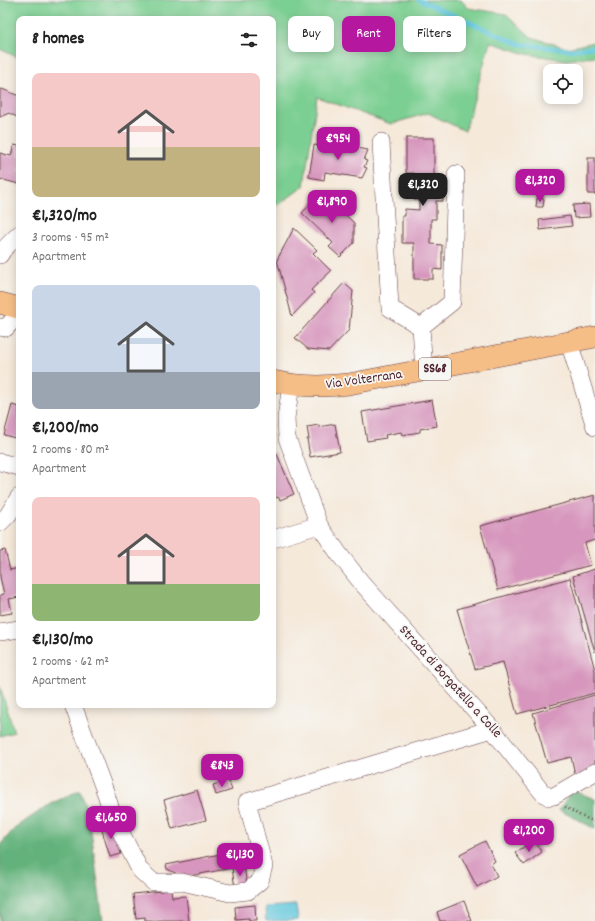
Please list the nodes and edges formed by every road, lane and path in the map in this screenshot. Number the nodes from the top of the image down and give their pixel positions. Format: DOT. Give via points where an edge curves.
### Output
graph roads {
  1 [pos="381,142"];
  2 [pos="456,174"];
  3 [pos="16,237"];
  4 [pos="0,255"];
  5 [pos="0,303"];
  6 [pos="16,307"];
  7 [pos="16,316"];
  8 [pos="0,326"];
  9 [pos="421,327"];
  10 [pos="595,337"];
  11 [pos="569,342"];
  12 [pos="424,371"];
  13 [pos="282,383"];
  14 [pos="595,427"];
  15 [pos="0,462"];
  16 [pos="16,466"];
  17 [pos="16,502"];
  18 [pos="16,523"];
  19 [pos="0,524"];
  20 [pos="319,525"];
  21 [pos="276,538"];
  22 [pos="16,629"];
  23 [pos="0,632"];
  24 [pos="74,708"];
  25 [pos="492,729"];
  26 [pos="595,772"];
  27 [pos="549,796"];
  28 [pos="595,822"];
  1 -- 9 [label="street" via="390,308"];
  2 -- 9 [label="street" via="452,302"];
  3 -- 4 [label="street"];
  5 -- 6 [label="main road"];
  7 -- 8 [label="street" via="6,328"];
  9 -- 12 [label="street"];
  10 -- 11 [label="main road, Via Volterrana / SS68"];
  11 -- 12 [label="main road, Via Volterrana / SS68"];
  11 -- 14 [label="street"];
  12 -- 13 [label="main road, Via Volterrana / SS68" via="339,386 319,387"];
  13 -- 20 [label="street, Strada di Borgatello a Colle" via="287,438"];
  15 -- 16 [label="street"];
  17 -- 19 [label="street"];
  18 -- 19 [label="street"];
  20 -- 21 [label="street"];
  20 -- 25 [label="street, Strada di Borgatello a Colle" via="360,582"];
  22 -- 23 [label="street"];
  24 -- 25 [label="street" via="114,819 140,870 153,882 182,882 230,893 248,891 260,881 264,866 247,802"];
  25 -- 27 [label="street, Strada di Borgatello a Colle" via="542,792"];
  26 -- 27 [label="street" via="556,795"];
  27 -- 28 [label="path"];
}
